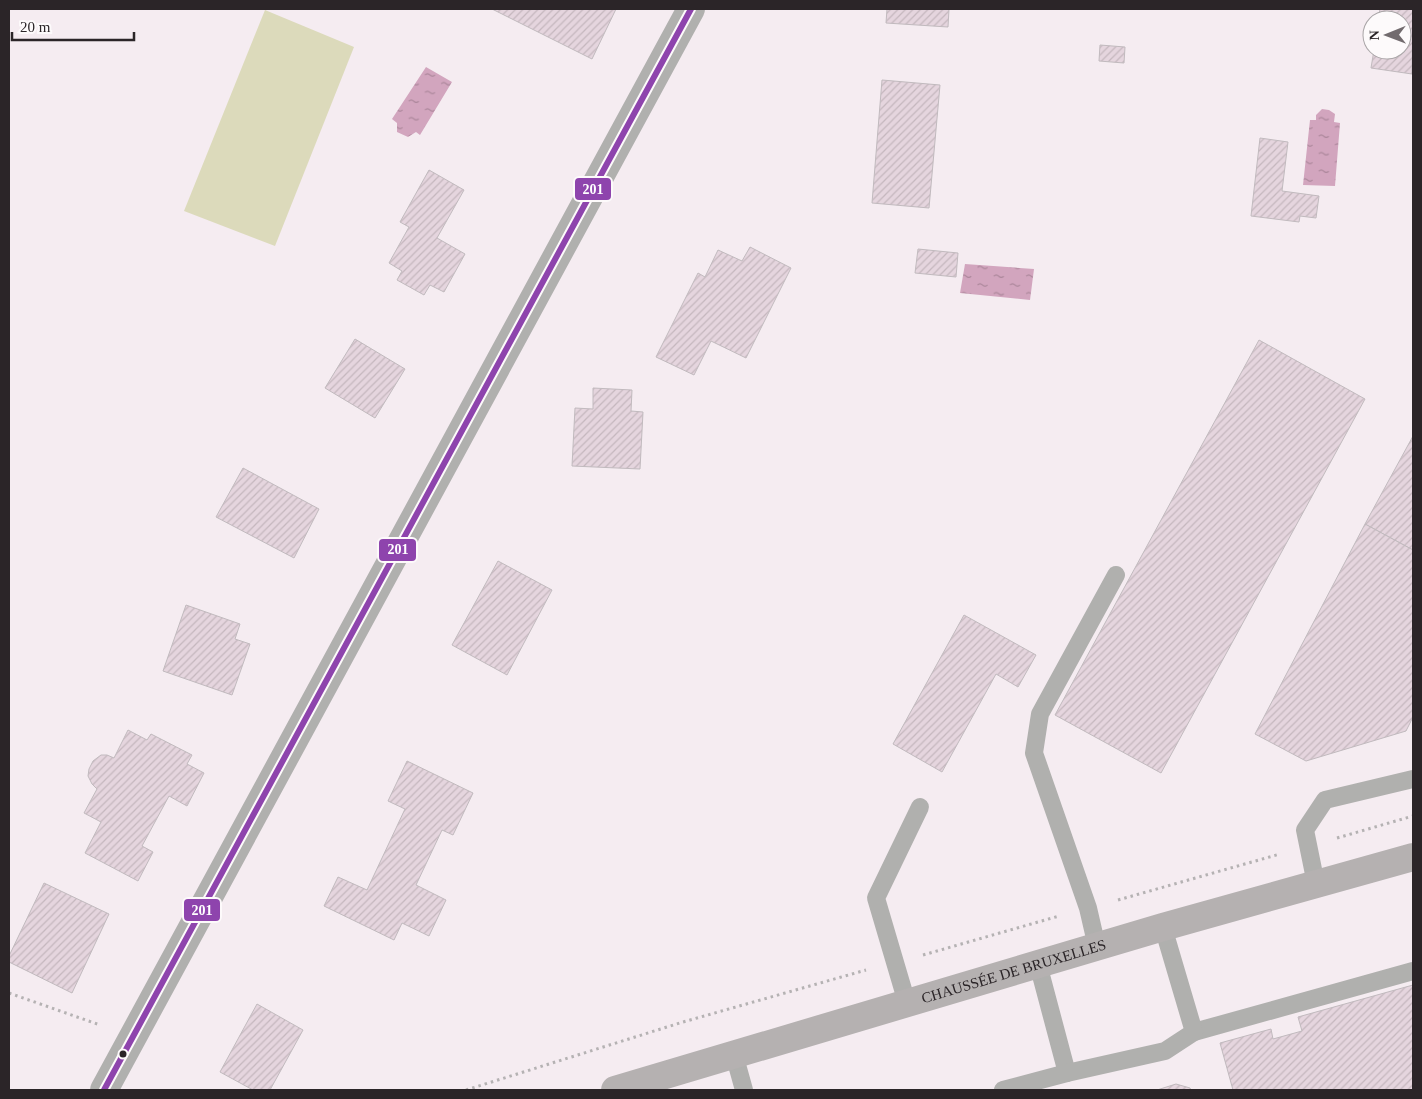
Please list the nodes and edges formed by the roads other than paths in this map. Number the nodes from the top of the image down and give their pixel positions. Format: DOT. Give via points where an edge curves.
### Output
graph roads {
  1 [pos="691,9"];
  2 [pos="1116,575"];
  3 [pos="1413,779"];
  4 [pos="920,807"];
  5 [pos="1413,857"];
  6 [pos="1316,884"];
  7 [pos="1163,927"];
  8 [pos="1097,947"];
  9 [pos="1038,964"];
  10 [pos="1413,971"];
  11 [pos="907,1003"];
  12 [pos="1194,1032"];
  13 [pos="734,1054"];
  14 [pos="1067,1073"];
  15 [pos="104,1090"];
  16 [pos="615,1090"];
  17 [pos="744,1090"];
  18 [pos="1003,1090"];
  1 -- 15 [label="street"];
  2 -- 8 [label="lane" via="1040,714 1034,753 1088,908"];
  3 -- 6 [label="lane" via="1325,800 1305,830"];
  4 -- 11 [label="lane" via="876,898"];
  5 -- 6 [label="main road, CHAUSSÉE DE BRUXELLES"];
  6 -- 7 [label="main road, CHAUSSÉE DE BRUXELLES"];
  7 -- 8 [label="main road, CHAUSSÉE DE BRUXELLES"];
  7 -- 12 [label="lane"];
  8 -- 9 [label="main road, CHAUSSÉE DE BRUXELLES"];
  9 -- 11 [label="main road, CHAUSSÉE DE BRUXELLES"];
  9 -- 14 [label="lane"];
  10 -- 12 [label="lane"];
  11 -- 13 [label="main road, CHAUSSÉE DE BRUXELLES"];
  12 -- 14 [label="lane" via="1165,1051"];
  13 -- 16 [label="main road, CHAUSSÉE DE BRUXELLES"];
  13 -- 17 [label="lane"];
  14 -- 18 [label="lane"];
}
